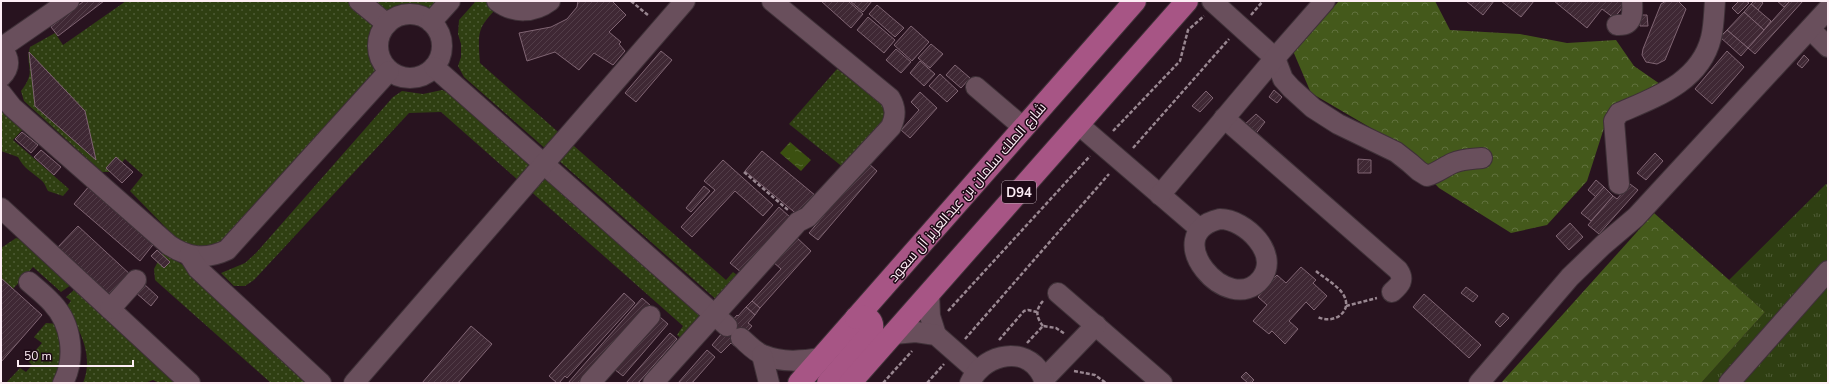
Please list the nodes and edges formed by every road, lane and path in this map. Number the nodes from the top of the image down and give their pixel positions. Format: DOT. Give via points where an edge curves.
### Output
graph roads {
  1 [pos="69,1"];
  2 [pos="359,1"];
  3 [pos="450,1"];
  4 [pos="497,1"];
  5 [pos="550,1"];
  6 [pos="631,1"];
  7 [pos="685,1"];
  8 [pos="772,1"];
  9 [pos="1135,1"];
  10 [pos="1187,1"];
  11 [pos="1263,1"];
  12 [pos="1325,1"];
  13 [pos="1632,1"];
  14 [pos="1214,3"];
  15 [pos="1715,3"];
  16 [pos="1828,9"];
  17 [pos="1731,17"];
  18 [pos="431,22"];
  19 [pos="387,24"];
  20 [pos="1617,25"];
  21 [pos="1240,26"];
  22 [pos="662,27"];
  23 [pos="1810,29"];
  24 [pos="1828,47"];
  25 [pos="1,48"];
  26 [pos="1274,58"];
  27 [pos="434,67"];
  28 [pos="389,71"];
  29 [pos="1,77"];
  30 [pos="976,87"];
  31 [pos="1,93"];
  32 [pos="1224,118"];
  33 [pos="1079,125"];
  34 [pos="1024,128"];
  35 [pos="1100,144"];
  36 [pos="1482,158"];
  37 [pos="1120,162"];
  38 [pos="544,164"];
  39 [pos="744,172"];
  40 [pos="1619,184"];
  41 [pos="1160,195"];
  42 [pos="1,208"];
  43 [pos="800,221"];
  44 [pos="1200,229"];
  45 [pos="189,256"];
  46 [pos="1316,271"];
  47 [pos="1828,271"];
  48 [pos="136,280"];
  49 [pos="29,282"];
  50 [pos="1392,292"];
  51 [pos="929,293"];
  52 [pos="1052,295"];
  53 [pos="1346,306"];
  54 [pos="110,309"];
  55 [pos="1037,312"];
  56 [pos="650,316"];
  57 [pos="1318,317"];
  58 [pos="856,318"];
  59 [pos="1043,326"];
  60 [pos="1096,326"];
  61 [pos="728,327"];
  62 [pos="932,332"];
  63 [pos="893,334"];
  64 [pos="1077,345"];
  65 [pos="999,350"];
  66 [pos="954,352"];
  67 [pos="762,355"];
  68 [pos="822,358"];
  69 [pos="1048,376"];
  70 [pos="974,377"];
  71 [pos="592,382"];
  72 [pos="63,383"];
  73 [pos="190,383"];
  74 [pos="321,383"];
  75 [pos="354,383"];
  76 [pos="653,383"];
  77 [pos="769,383"];
  78 [pos="799,383"];
  79 [pos="828,383"];
  80 [pos="850,383"];
  81 [pos="883,383"];
  82 [pos="927,383"];
  83 [pos="1106,383"];
  84 [pos="1162,383"];
  85 [pos="1479,383"];
  86 [pos="1729,383"];
  1 -- 25 [label="lane"];
  2 -- 19 [label="lane"];
  3 -- 18 [label="lane"];
  4 -- 5 [label="lane" via="511,9 528,10 536,9"];
  6 -- 22 [label="path"];
  7 -- 22 [label="lane"];
  8 -- 43 [label="lane" via="890,98 896,112 891,127 808,217"];
  9 -- 34 [label="main road, شارع الملك سلمان بن عبدالعزيز آل سعود / D94"];
  10 -- 33 [label="main road, D94"];
  11 -- 21 [label="path"];
  12 -- 26 [label="lane"];
  13 -- 20 [label="lane" via="1632,18 1623,26"];
  14 -- 21 [label="lane"];
  14 -- 35 [label="path" via="1188,30 1180,61"];
  15 -- 17 [label="lane"];
  15 -- 40 [label="lane" via="1708,49 1696,69 1678,85 1619,113 1614,121"];
  16 -- 23 [label="lane"];
  18 -- 19 [label="lane" via="423,17 408,14 394,18"];
  18 -- 27 [label="lane" via="441,39 442,49"];
  19 -- 28 [label="lane" via="381,32 378,48 382,63"];
  21 -- 26 [label="lane"];
  21 -- 37 [label="path"];
  22 -- 38 [label="lane"];
  23 -- 24 [label="lane"];
  23 -- 85 [label="lane" via="1636,216 1570,277"];
  25 -- 29 [label="lane" via="6,53 8,66"];
  26 -- 32 [label="lane"];
  26 -- 36 [label="lane" via="1290,88 1313,108 1338,124 1396,152 1427,176 1454,163"];
  27 -- 28 [label="lane" via="417,77 407,78"];
  27 -- 38 [label="lane"];
  28 -- 45 [label="lane" via="227,250 209,256"];
  30 -- 34 [label="lane"];
  31 -- 45 [label="lane" via="12,107 169,245"];
  32 -- 41 [label="lane"];
  32 -- 50 [label="lane" via="1398,270 1402,280"];
  33 -- 35 [label="lane"];
  33 -- 51 [label="main road, D94"];
  34 -- 58 [label="main road, شارع الملك سلمان بن عبدالعزيز آل سعود / D94"];
  35 -- 37 [label="lane"];
  35 -- 62 [label="path"];
  37 -- 41 [label="lane"];
  37 -- 66 [label="path"];
  38 -- 61 [label="lane"];
  38 -- 75 [label="lane"];
  39 -- 43 [label="path"];
  41 -- 44 [label="lane"];
  42 -- 54 [label="lane"];
  43 -- 61 [label="lane"];
  45 -- 74 [label="lane" via="198,269"];
  46 -- 53 [label="path" via="1343,294"];
  47 -- 86 [label="lane"];
  48 -- 54 [label="lane"];
  49 -- 72 [label="lane" via="53,303 68,330 70,361"];
  50 -- 53 [label="path"];
  51 -- 62 [label="lane"];
  51 -- 63 [label="main road, D94"];
  52 -- 55 [label="path"];
  52 -- 60 [label="lane"];
  53 -- 57 [label="path" via="1344,312 1336,319 1324,320"];
  54 -- 73 [label="lane"];
  55 -- 59 [label="path"];
  55 -- 65 [label="path" via="1024,312"];
  56 -- 71 [label="lane"];
  58 -- 68 [label="main road, شارع الملك سلمان بن عبدالعزيز آل سعود / D94"];
  58 -- 79 [label="main road" via="867,317 872,322 871,333"];
  59 -- 64 [label="path" via="1064,332"];
  59 -- 65 [label="path" via="1023,347 1008,352"];
  60 -- 64 [label="lane"];
  60 -- 84 [label="lane"];
  61 -- 67 [label="lane"];
  61 -- 76 [label="lane"];
  62 -- 63 [label="lane"];
  62 -- 66 [label="lane"];
  62 -- 81 [label="path"];
  63 -- 80 [label="main road, D94"];
  64 -- 69 [label="lane"];
  65 -- 69 [label="lane" via="1027,360"];
  65 -- 70 [label="lane"];
  66 -- 70 [label="lane"];
  66 -- 82 [label="path"];
  67 -- 68 [label="lane" via="792,361"];
  67 -- 77 [label="lane"];
  68 -- 78 [label="main road, شارع الملك سلمان بن عبدالعزيز آل سعود / D94"];
  69 -- 83 [label="path" via="1071,371 1095,375"];
}
